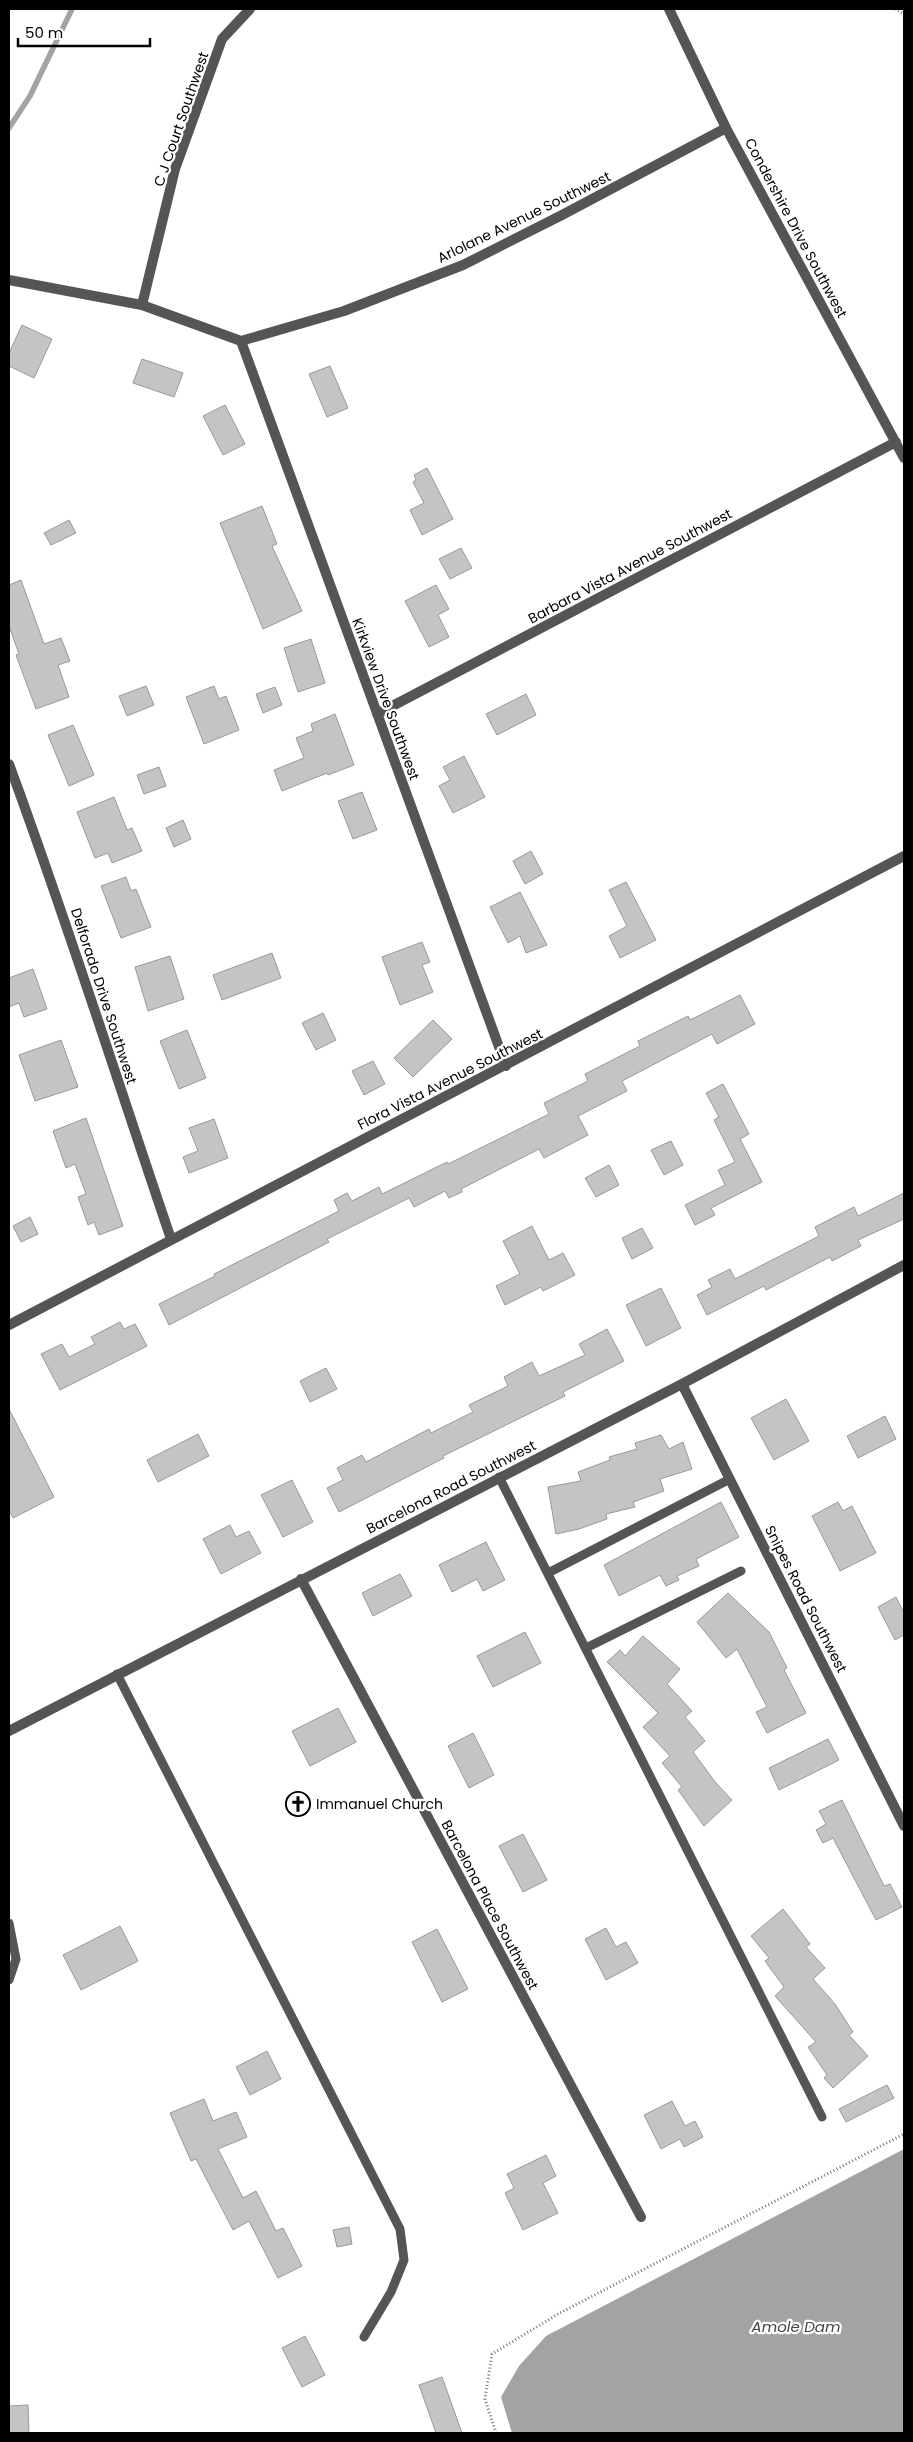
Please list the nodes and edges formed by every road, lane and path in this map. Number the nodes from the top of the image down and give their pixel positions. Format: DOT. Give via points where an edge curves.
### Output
graph roads {
  1 [pos="250,9"];
  2 [pos="669,9"];
  3 [pos="895,9"];
  4 [pos="904,14"];
  5 [pos="726,128"];
  6 [pos="9,280"];
  7 [pos="142,305"];
  8 [pos="241,341"];
  9 [pos="896,442"];
  10 [pos="904,458"];
  11 [pos="377,714"];
  12 [pos="9,764"];
  13 [pos="904,856"];
  14 [pos="506,1066"];
  15 [pos="171,1239"];
  16 [pos="904,1265"];
  17 [pos="9,1325"];
  18 [pos="682,1384"];
  19 [pos="499,1478"];
  20 [pos="730,1479"];
  21 [pos="741,1571"];
  22 [pos="548,1573"];
  23 [pos="301,1579"];
  24 [pos="586,1648"];
  25 [pos="117,1674"];
  26 [pos="9,1731"];
  27 [pos="904,1826"];
  28 [pos="9,1923"];
  29 [pos="9,1980"];
  30 [pos="822,2117"];
  31 [pos="904,2134"];
  32 [pos="641,2217"];
  33 [pos="364,2337"];
  34 [pos="496,2433"];
  1 -- 7 [label="street, C J Court Southwest" via="222,39 175,170"];
  2 -- 5 [label="street, Condershire Drive Southwest"];
  3 -- 4 [label="path"];
  5 -- 8 [label="street, Arlolane Avenue Southwest" via="463,265 344,311"];
  5 -- 9 [label="street, Condershire Drive Southwest"];
  6 -- 7 [label="street"];
  7 -- 8 [label="street"];
  8 -- 11 [label="street, Kirkview Drive Southwest"];
  9 -- 10 [label="street, Condershire Drive Southwest"];
  9 -- 11 [label="street, Barbara Vista Avenue Southwest"];
  11 -- 14 [label="street, Kirkview Drive Southwest"];
  12 -- 15 [label="street, Delforado Drive Southwest" via="54,886"];
  13 -- 14 [label="street, Flora Vista Avenue Southwest"];
  14 -- 15 [label="street, Flora Vista Avenue Southwest"];
  15 -- 17 [label="street, Flora Vista Avenue Southwest"];
  16 -- 18 [label="street, Barcelona Road Southwest"];
  18 -- 19 [label="street, Barcelona Road Southwest"];
  18 -- 20 [label="street, Snipes Road Southwest"];
  19 -- 22 [label="lane"];
  19 -- 23 [label="street, Barcelona Road Southwest"];
  20 -- 22 [label="lane"];
  20 -- 27 [label="street, Snipes Road Southwest"];
  21 -- 24 [label="lane"];
  22 -- 24 [label="lane"];
  23 -- 25 [label="street, Barcelona Road Southwest"];
  23 -- 32 [label="street, Barcelona Place Southwest"];
  24 -- 30 [label="lane"];
  25 -- 26 [label="street, Barcelona Road Southwest"];
  25 -- 33 [label="lane" via="400,2229 404,2260 391,2292"];
  28 -- 29 [label="lane" via="16,1959"];
  31 -- 34 [label="path" via="558,2314 492,2354 485,2399"];
}
